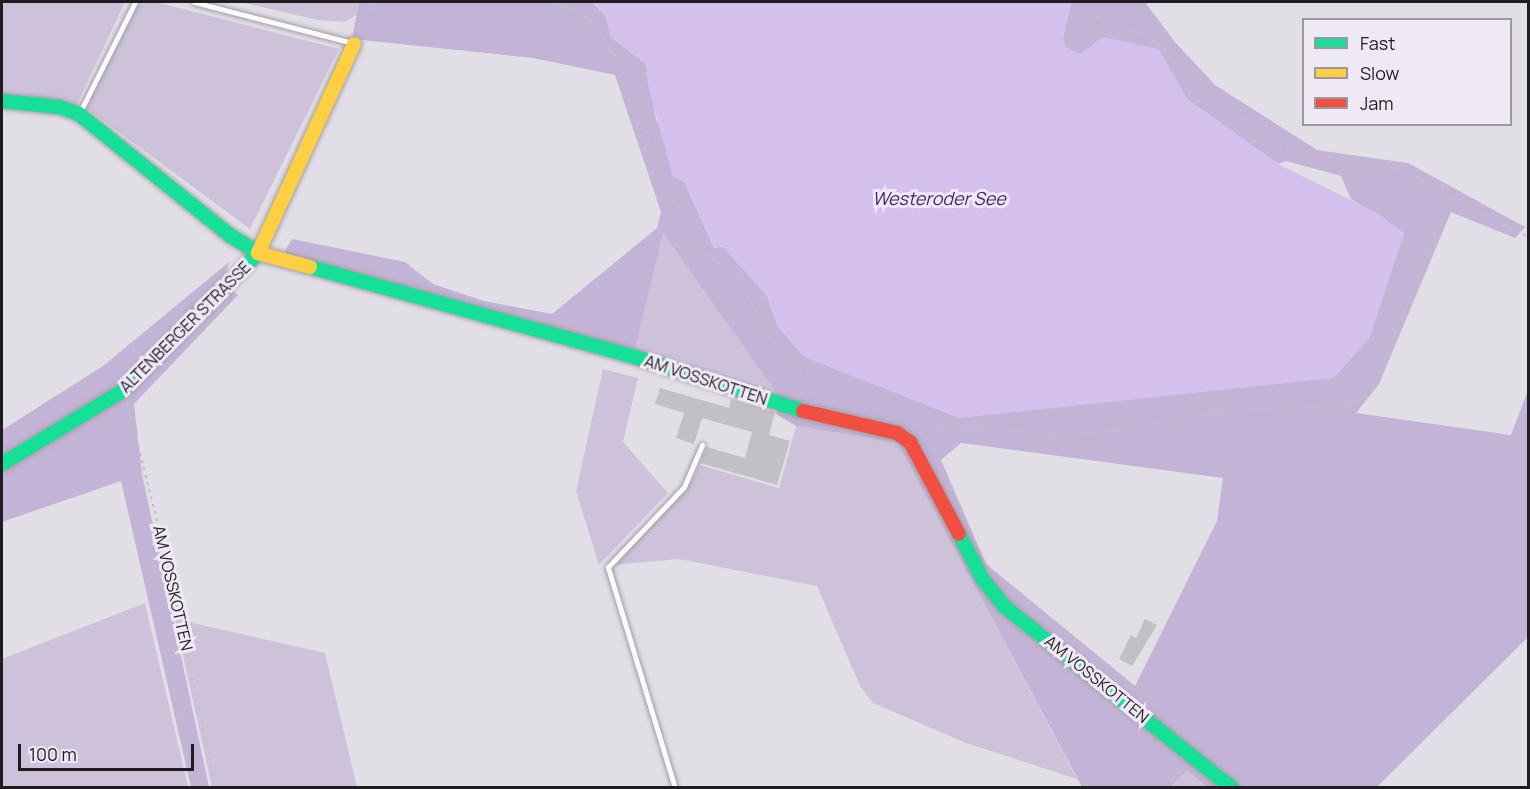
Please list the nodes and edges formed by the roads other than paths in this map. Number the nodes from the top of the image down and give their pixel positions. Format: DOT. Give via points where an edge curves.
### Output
graph roads {
  1 [pos="135,2"];
  2 [pos="194,2"];
  3 [pos="354,44"];
  4 [pos="2,101"];
  5 [pos="79,114"];
  6 [pos="258,253"];
  7 [pos="702,445"];
  8 [pos="2,464"];
  9 [pos="675,788"];
  10 [pos="1232,788"];
  1 -- 5 [label="lane"];
  2 -- 3 [label="lane"];
  3 -- 6 [label="street"];
  4 -- 5 [label="street, ALTENBERGER STRASSE" via="59,107"];
  5 -- 6 [label="street, ALTENBERGER STRASSE" via="231,236"];
  6 -- 8 [label="street, ALTENBERGER STRASSE" via="124,390"];
  6 -- 10 [label="street, AM VOSSKOTTEN" via="635,357 819,416 885,429 910,442 982,578 1005,607"];
  7 -- 9 [label="lane" via="684,487 608,567"];
}
